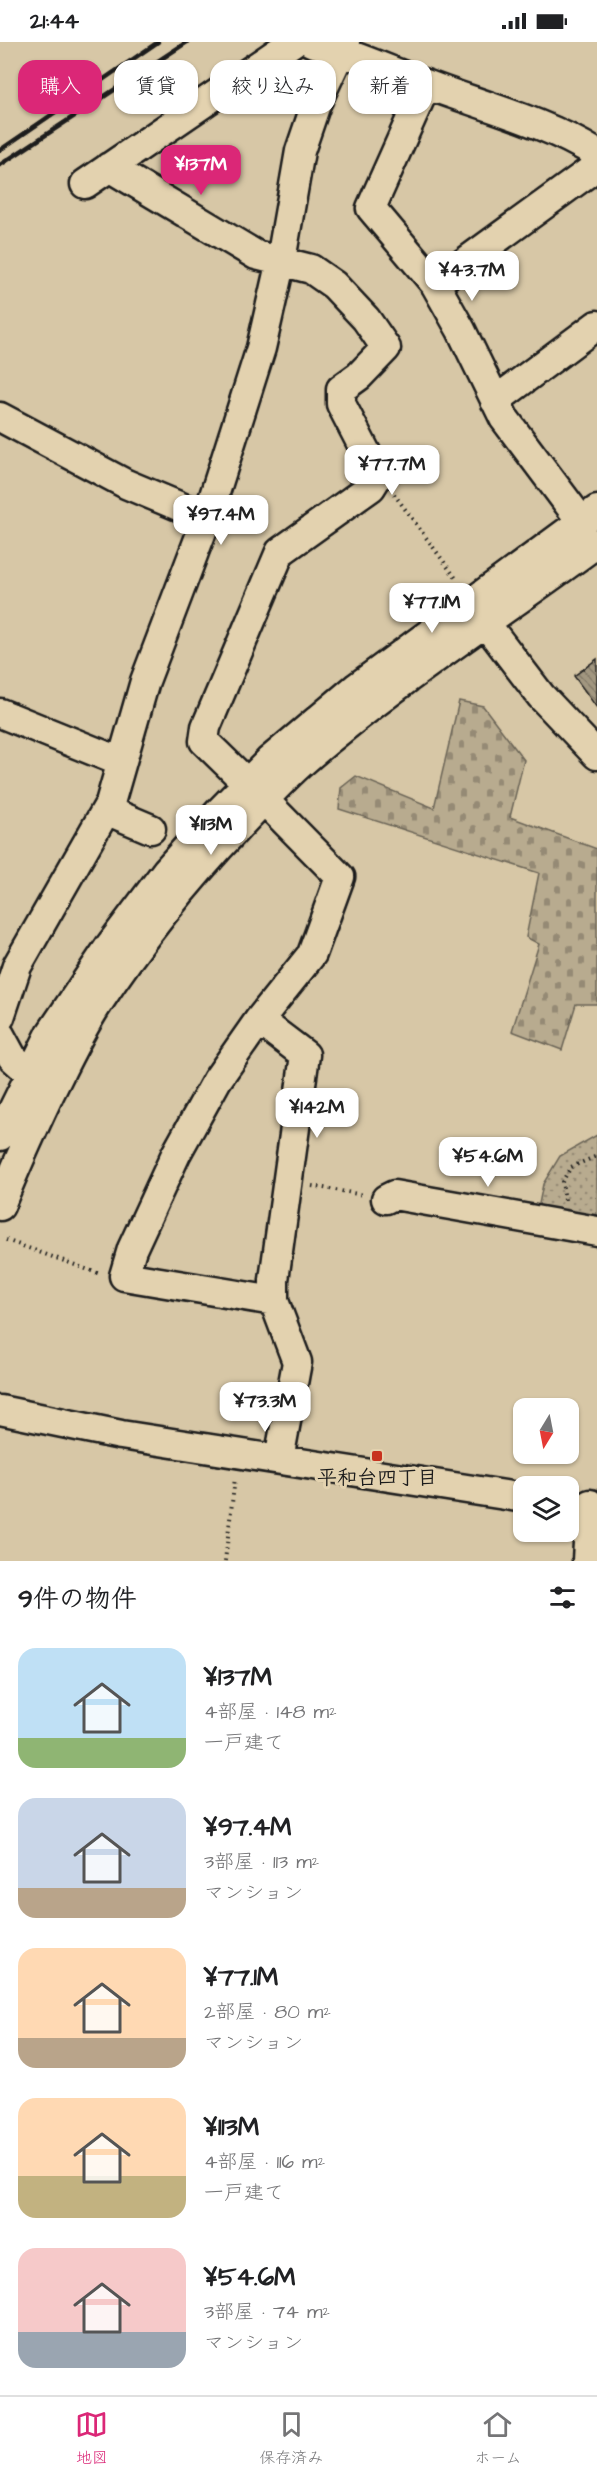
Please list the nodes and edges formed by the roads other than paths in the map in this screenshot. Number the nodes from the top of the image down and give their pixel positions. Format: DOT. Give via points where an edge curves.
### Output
graph roads {
  1 [pos="293,42"];
  2 [pos="311,42"];
  3 [pos="344,46"];
  4 [pos="373,60"];
  5 [pos="432,87"];
  6 [pos="413,114"];
  7 [pos="597,154"];
  8 [pos="597,166"];
  9 [pos="109,167"];
  10 [pos="85,184"];
  11 [pos="281,260"];
  12 [pos="435,284"];
  13 [pos="597,325"];
  14 [pos="495,402"];
  15 [pos="0,417"];
  16 [pos="207,518"];
  17 [pos="592,525"];
  18 [pos="486,624"];
  19 [pos="0,713"];
  20 [pos="596,752"];
  21 [pos="121,762"];
  22 [pos="256,792"];
  23 [pos="106,810"];
  24 [pos="151,829"];
  25 [pos="0,1017"];
  26 [pos="258,1020"];
  27 [pos="0,1035"];
  28 [pos="31,1074"];
  29 [pos="0,1136"];
  30 [pos="386,1199"];
  31 [pos="0,1206"];
  32 [pos="597,1231"];
  33 [pos="274,1301"];
  34 [pos="0,1410"];
  35 [pos="279,1458"];
  36 [pos="513,1496"];
  37 [pos="585,1503"];
  38 [pos="587,1561"];
  1 -- 9 [label="street"];
  2 -- 3 [label="street"];
  3 -- 4 [label="street"];
  3 -- 11 [label="street" via="316,104 300,151"];
  5 -- 7 [label="street" via="502,111"];
  6 -- 12 [label="street" via="370,208"];
  8 -- 12 [label="street"];
  9 -- 10 [label="street"];
  9 -- 11 [label="street" via="256,255"];
  11 -- 16 [label="street" via="261,348"];
  11 -- 22 [label="street" via="311,269 334,285 366,319 386,348 340,389 341,404 376,479 280,552 205,734 204,741"];
  12 -- 14 [label="street"];
  13 -- 14 [label="street"];
  14 -- 17 [label="street"];
  15 -- 16 [label="street" via="126,484"];
  16 -- 21 [label="street" via="145,681"];
  17 -- 18 [label="street"];
  17 -- 22 [label="street" via="357,687 269,761"];
  18 -- 20 [label="street" via="541,696"];
  18 -- 22 [label="street" via="378,700 298,766"];
  19 -- 21 [label="street"];
  21 -- 23 [label="street"];
  22 -- 26 [label="street" via="340,877 312,954"];
  22 -- 28 [label="street" via="167,870 51,1033"];
  22 -- 31 [label="street" via="96,1006 38,1118"];
  23 -- 24 [label="street"];
  23 -- 25 [label="street" via="17,966"];
  26 -- 33 [label="street" via="304,1055"];
  26 -- 33 [label="street" via="217,1080 176,1154 132,1249 124,1276"];
  27 -- 28 [label="street" via="12,1057"];
  28 -- 29 [label="street"];
  30 -- 32 [label="street" via="394,1195"];
  33 -- 35 [label="street" via="297,1362"];
  34 -- 35 [label="street" via="121,1436"];
  35 -- 36 [label="street"];
  37 -- 38 [label="street"];
}
